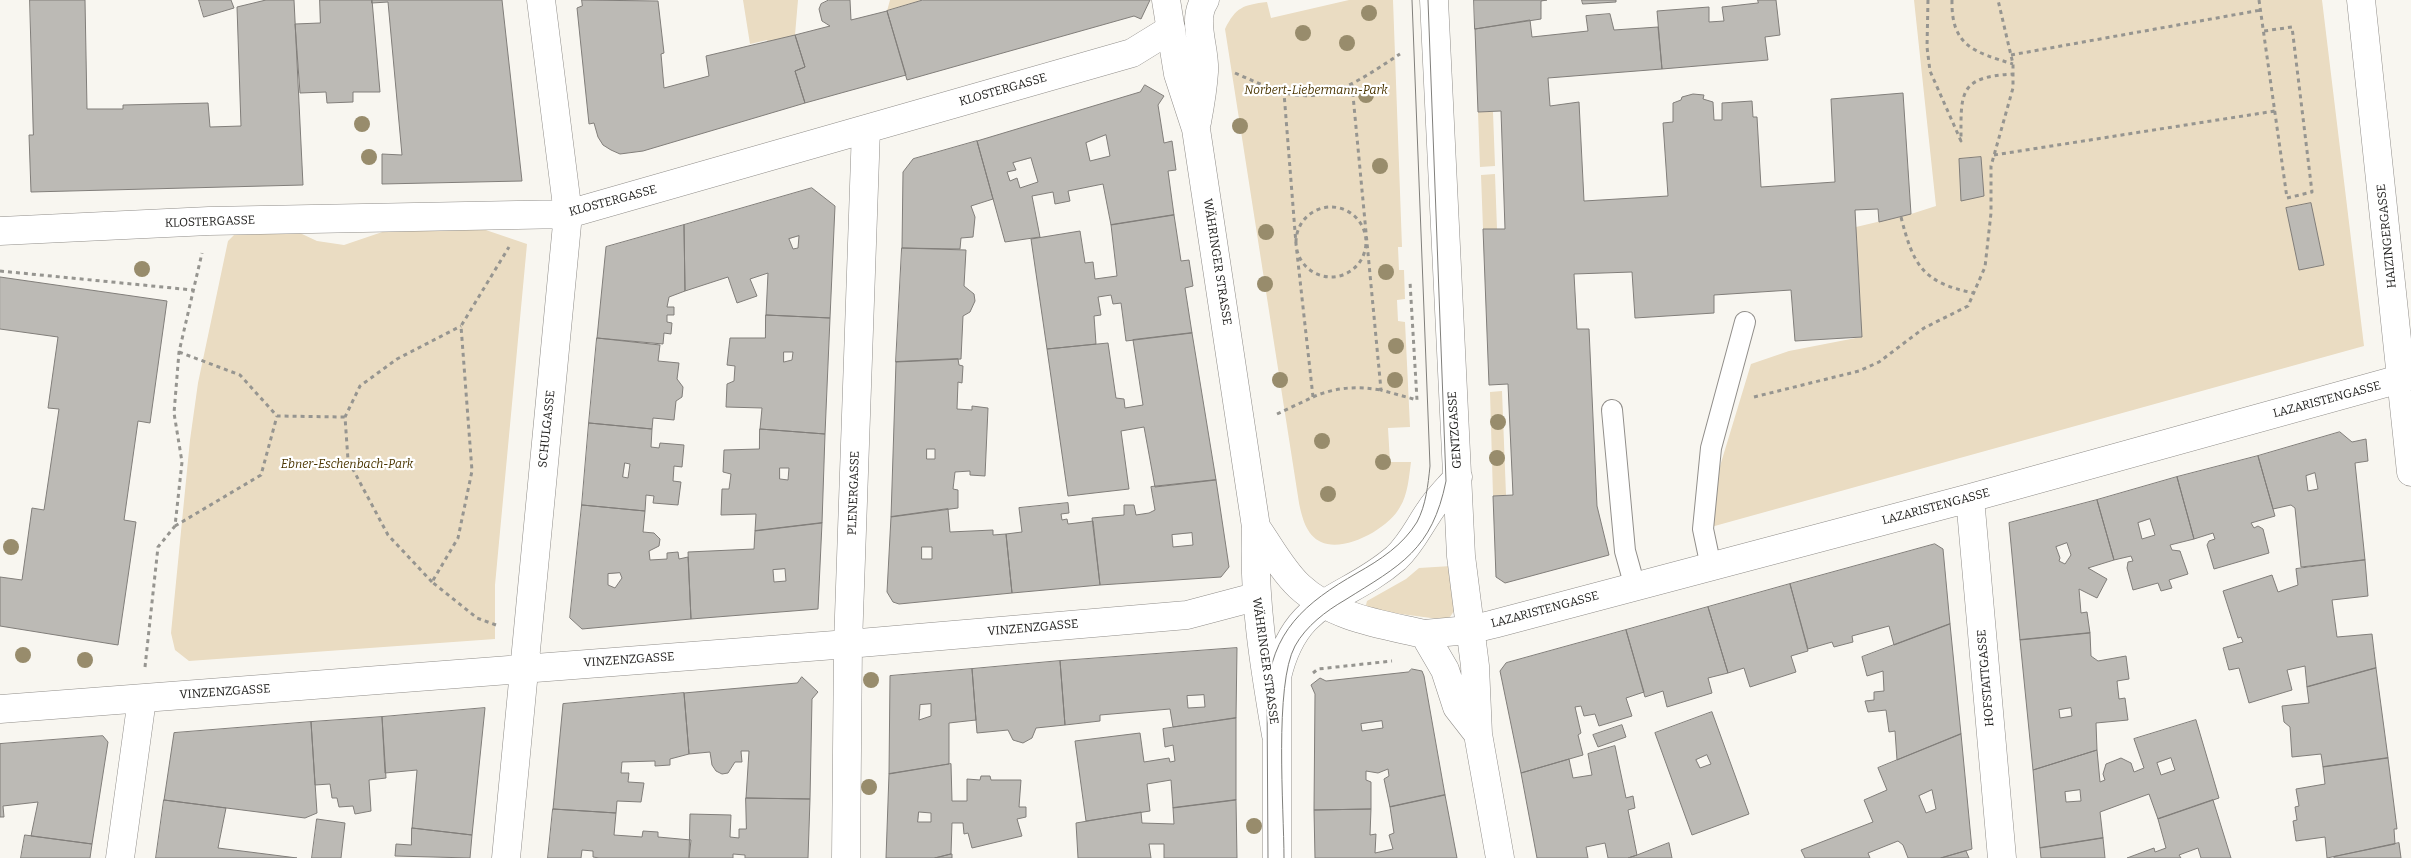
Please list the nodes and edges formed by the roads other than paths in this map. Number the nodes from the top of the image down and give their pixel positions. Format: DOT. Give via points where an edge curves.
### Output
graph roads {
  1 [pos="541,0"];
  2 [pos="1166,0"];
  3 [pos="1205,0"];
  4 [pos="1434,0"];
  5 [pos="2361,0"];
  6 [pos="1171,29"];
  7 [pos="1196,128"];
  8 [pos="866,129"];
  9 [pos="568,214"];
  10 [pos="0,231"];
  11 [pos="1745,322"];
  12 [pos="2407,378"];
  13 [pos="1612,410"];
  14 [pos="2411,472"];
  15 [pos="1458,477"];
  16 [pos="1970,498"];
  17 [pos="1256,527"];
  18 [pos="1711,567"];
  19 [pos="1635,587"];
  20 [pos="1256,597"];
  21 [pos="1323,604"];
  22 [pos="1469,630"];
  23 [pos="1424,634"];
  24 [pos="848,644"];
  25 [pos="524,668"];
  26 [pos="142,699"];
  27 [pos="0,709"];
  28 [pos="1478,734"];
  29 [pos="1276,735"];
  30 [pos="120,858"];
  31 [pos="506,858"];
  32 [pos="846,858"];
  33 [pos="1276,858"];
  34 [pos="1500,858"];
  35 [pos="2002,858"];
  1 -- 9 [label="street, SCHULGASSE"];
  2 -- 6 [label="street, WÄHRINGER STRASSE"];
  3 -- 7 [label="street" via="1201,5 1199,27 1204,71"];
  4 -- 15 [label="street, GENTZGASSE"];
  5 -- 12 [label="street, HAIZINGERGASSE"];
  6 -- 7 [label="street, WÄHRINGER STRASSE" via="1178,74"];
  6 -- 8 [label="street, KLOSTERGASSE" via="1132,53"];
  7 -- 17 [label="street, WÄHRINGER STRASSE"];
  8 -- 9 [label="street, KLOSTERGASSE"];
  8 -- 24 [label="street, PLENERGASSE"];
  9 -- 10 [label="street, KLOSTERGASSE" via="209,221"];
  9 -- 25 [label="street, SCHULGASSE"];
  11 -- 18 [label="lane" via="1711,448 1703,529"];
  12 -- 14 [label="street, HAIZINGERGASSE"];
  12 -- 16 [label="street, LAZARISTENGASSE"];
  13 -- 19 [label="lane" via="1625,551"];
  15 -- 21 [label="street" via="1429,510 1415,538 1395,558"];
  15 -- 22 [label="street, GENTZGASSE" via="1461,556"];
  16 -- 18 [label="street, LAZARISTENGASSE"];
  16 -- 35 [label="street, HOFSTATTGASSE"];
  17 -- 20 [label="street, WÄHRINGER STRASSE"];
  17 -- 21 [label="street, WÄHRINGER STRASSE" via="1300,586"];
  18 -- 19 [label="street, LAZARISTENGASSE"];
  19 -- 22 [label="street, LAZARISTENGASSE"];
  20 -- 24 [label="street, VINZENZGASSE" via="1187,615"];
  20 -- 29 [label="street, WÄHRINGER STRASSE"];
  21 -- 23 [label="street, LAZARISTENGASSE" via="1352,617"];
  21 -- 29 [label="street, WÄHRINGER STRASSE" via="1295,631 1282,658 1277,677"];
  22 -- 23 [label="street, LAZARISTENGASSE"];
  22 -- 28 [label="street, GENTZGASSE" via="1475,666"];
  23 -- 28 [label="street" via="1445,670 1457,707"];
  24 -- 25 [label="street, VINZENZGASSE"];
  24 -- 32 [label="street, PLENERGASSE"];
  25 -- 26 [label="street, VINZENZGASSE"];
  25 -- 31 [label="street, SCHULGASSE"];
  26 -- 27 [label="street, VINZENZGASSE"];
  26 -- 30 [label="street"];
  28 -- 34 [label="street, GENTZGASSE"];
  29 -- 33 [label="street, WÄHRINGER STRASSE"];
}
